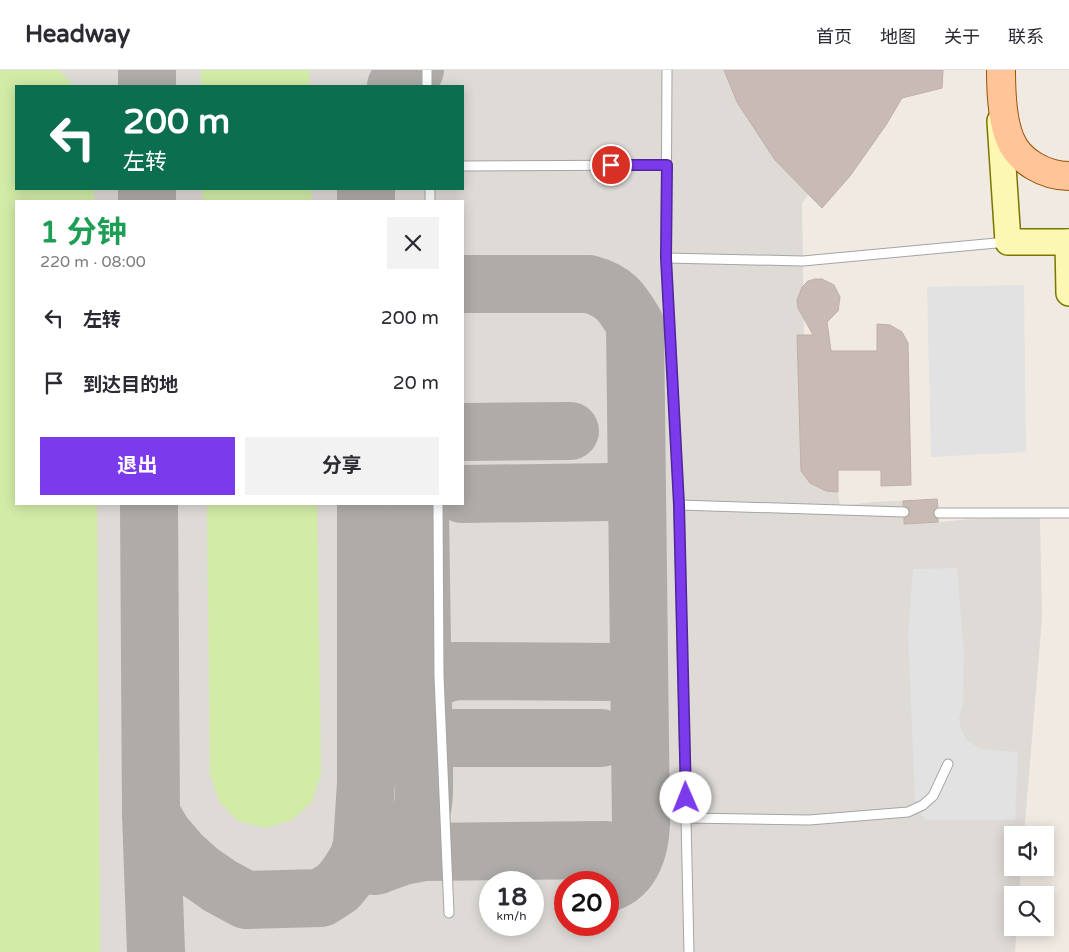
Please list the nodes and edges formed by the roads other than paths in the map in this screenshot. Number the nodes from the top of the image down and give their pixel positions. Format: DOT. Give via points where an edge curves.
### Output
graph roads {
  1 [pos="427,70"];
  2 [pos="667,70"];
  3 [pos="999,70"];
  4 [pos="427,85"];
  5 [pos="667,165"];
  6 [pos="464,166"];
  7 [pos="1069,176"];
  8 [pos="1008,242"];
  9 [pos="1068,242"];
  10 [pos="666,258"];
  11 [pos="1069,293"];
  12 [pos="438,505"];
  13 [pos="679,505"];
  14 [pos="904,512"];
  15 [pos="938,513"];
  16 [pos="1069,513"];
  17 [pos="948,764"];
  18 [pos="687,818"];
  19 [pos="449,913"];
  20 [pos="689,952"];
  1 -- 4 [label="lane"];
  2 -- 5 [label="lane"];
  3 -- 7 [label="main road" via="1010,139 1020,156 1037,168"];
  3 -- 8 [label="main road"];
  5 -- 6 [label="lane"];
  5 -- 10 [label="lane"];
  8 -- 9 [label="main road"];
  8 -- 10 [label="lane" via="803,261"];
  9 -- 11 [label="main road"];
  10 -- 13 [label="lane"];
  12 -- 19 [label="lane" via="439,676"];
  13 -- 14 [label="lane"];
  13 -- 18 [label="lane"];
  15 -- 16 [label="lane"];
  17 -- 18 [label="lane" via="933,796 908,812 808,820"];
  18 -- 20 [label="lane"];
}
